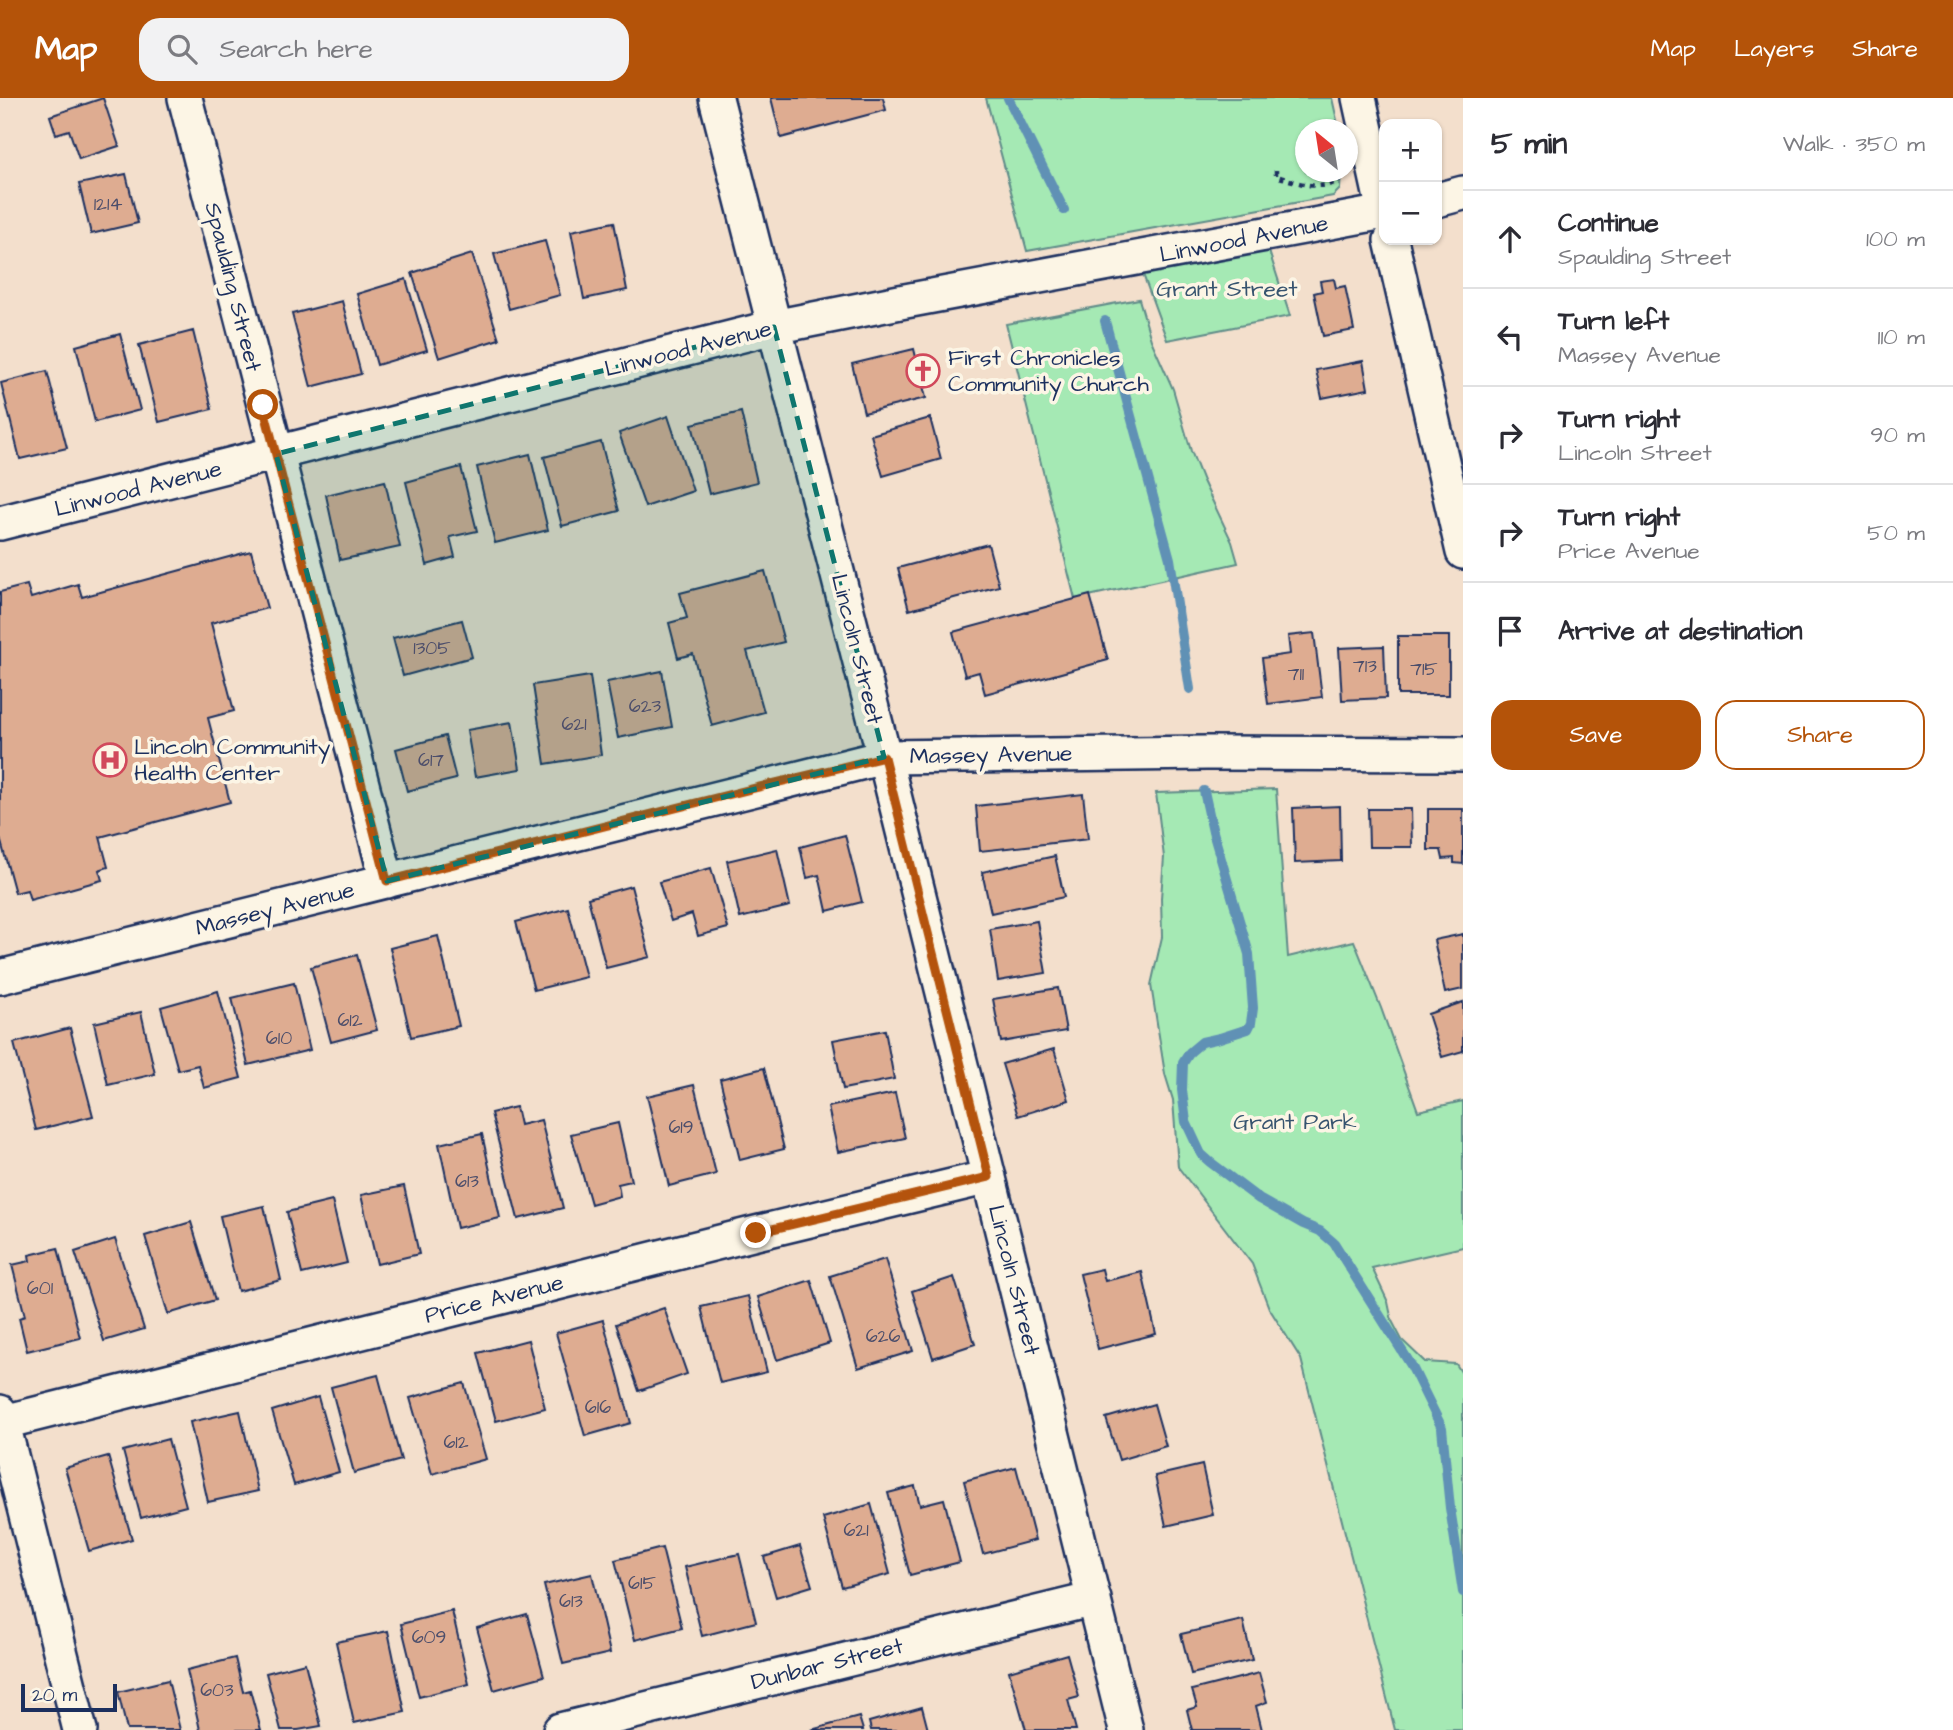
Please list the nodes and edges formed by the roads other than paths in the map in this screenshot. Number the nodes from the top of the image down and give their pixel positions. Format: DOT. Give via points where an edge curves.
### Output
graph roads {
  1 [pos="185,98"];
  2 [pos="716,98"];
  3 [pos="1359,98"];
  4 [pos="1379,189"];
  5 [pos="1463,193"];
  6 [pos="1442,199"];
  7 [pos="1379,213"];
  8 [pos="1392,245"];
  9 [pos="774,327"];
  10 [pos="276,454"];
  11 [pos="0,523"];
  12 [pos="1463,552"];
  13 [pos="1463,754"];
  14 [pos="884,757"];
  15 [pos="387,881"];
  16 [pos="0,977"];
  17 [pos="989,1177"];
  18 [pos="1,1419"];
  19 [pos="1094,1599"];
  20 [pos="80,1730"];
  21 [pos="560,1730"];
  22 [pos="1126,1730"];
  1 -- 10 [label="street, Spaulding Street"];
  2 -- 9 [label="street, Lincoln Street"];
  3 -- 4 [label="street"];
  5 -- 6 [label="street"];
  7 -- 9 [label="street, Linwood Avenue"];
  8 -- 12 [label="street"];
  9 -- 10 [label="street, Linwood Avenue"];
  9 -- 14 [label="street, Lincoln Street"];
  10 -- 11 [label="street, Linwood Avenue"];
  10 -- 15 [label="street, Spaulding Street"];
  13 -- 14 [label="street, Massey Avenue"];
  14 -- 15 [label="street, Massey Avenue"];
  14 -- 17 [label="street, Lincoln Street"];
  15 -- 16 [label="street, Massey Avenue"];
  17 -- 18 [label="street, Price Avenue"];
  17 -- 19 [label="street, Lincoln Street"];
  18 -- 20 [label="street"];
  19 -- 21 [label="street, Dunbar Street"];
  19 -- 22 [label="street, Lincoln Street"];
}
